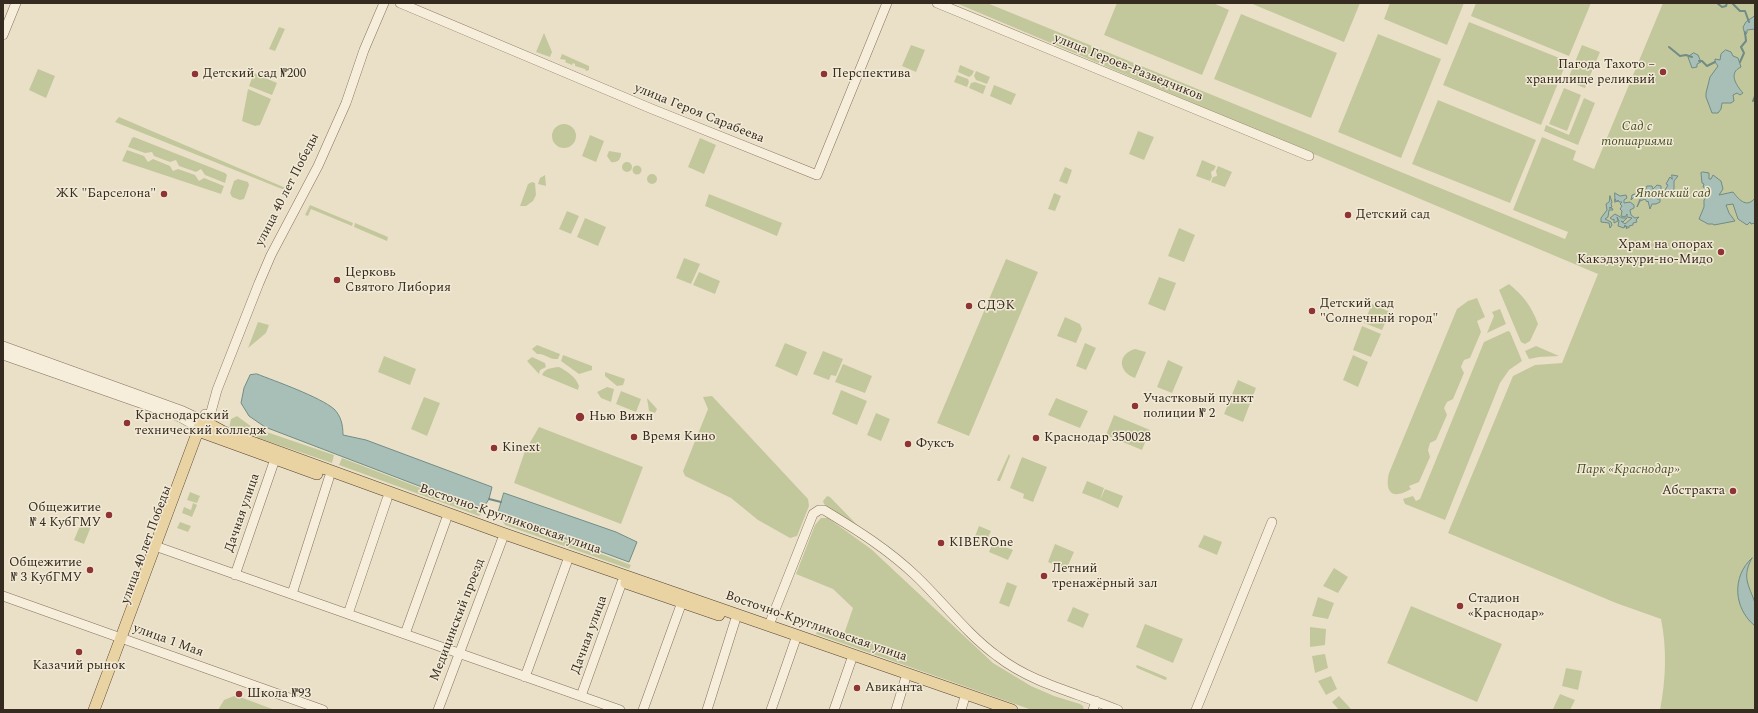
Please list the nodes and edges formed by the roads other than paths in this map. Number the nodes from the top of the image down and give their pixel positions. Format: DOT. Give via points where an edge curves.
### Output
graph roads {
  1 [pos="16,3"];
  2 [pos="384,3"];
  3 [pos="400,3"];
  4 [pos="887,3"];
  5 [pos="937,3"];
  6 [pos="3,35"];
  7 [pos="1309,156"];
  8 [pos="3,346"];
  9 [pos="3,354"];
  10 [pos="203,426"];
  11 [pos="275,459"];
  12 [pos="329,478"];
  13 [pos="387,499"];
  14 [pos="446,520"];
  15 [pos="1272,522"];
  16 [pos="502,540"];
  17 [pos="158,548"];
  18 [pos="567,562"];
  19 [pos="235,575"];
  20 [pos="622,582"];
  21 [pos="292,594"];
  22 [pos="3,596"];
  23 [pos="682,602"];
  24 [pos="348,614"];
  25 [pos="735,621"];
  26 [pos="768,625"];
  27 [pos="405,634"];
  28 [pos="124,639"];
  29 [pos="795,641"];
  30 [pos="460,654"];
  31 [pos="851,661"];
  32 [pos="525,677"];
  33 [pos="905,680"];
  34 [pos="581,696"];
  35 [pos="1096,701"];
  36 [pos="963,705"];
  37 [pos="94,710"];
  38 [pos="101,710"];
  39 [pos="323,710"];
  40 [pos="438,710"];
  41 [pos="620,710"];
  42 [pos="643,710"];
  43 [pos="707,710"];
  44 [pos="771,710"];
  45 [pos="834,710"];
  46 [pos="896,710"];
  47 [pos="992,710"];
  48 [pos="1012,710"];
  49 [pos="1092,710"];
  50 [pos="1118,710"];
  51 [pos="1196,710"];
  1 -- 6 [label="street"];
  2 -- 10 [label="street, улица 40 лет Победы" via="364,50 346,103 318,166 261,278"];
  3 -- 4 [label="street, улица Героя Сарабеева" via="652,110 817,175"];
  5 -- 7 [label="street, улица Героев-Разведчиков"];
  8 -- 10 [label="street, Восточно-Кругликовская улица" via="183,412"];
  9 -- 10 [label="street, Восточно-Кругликовская улица"];
  10 -- 11 [label="main road, Восточно-Кругликовская улица"];
  10 -- 17 [label="main road, улица 40 лет Победы"];
  10 -- 17 [label="main road, улица 40 лет Победы" via="164,522"];
  10 -- 26 [label="main road, Восточно-Кругликовская улица"];
  11 -- 12 [label="main road, Восточно-Кругликовская улица"];
  11 -- 19 [label="street, Дачная улица"];
  12 -- 13 [label="main road, Восточно-Кругликовская улица"];
  12 -- 21 [label="street"];
  13 -- 14 [label="main road, Восточно-Кругликовская улица"];
  13 -- 24 [label="street"];
  14 -- 16 [label="main road, Восточно-Кругликовская улица"];
  14 -- 27 [label="street"];
  15 -- 51 [label="street"];
  16 -- 18 [label="main road, Восточно-Кругликовская улица"];
  16 -- 30 [label="street, Медицинский проезд"];
  17 -- 19 [label="street"];
  17 -- 28 [label="main road"];
  18 -- 20 [label="main road, Восточно-Кругликовская улица"];
  18 -- 32 [label="street"];
  19 -- 21 [label="street"];
  20 -- 23 [label="main road, Восточно-Кругликовская улица"];
  20 -- 34 [label="street, Дачная улица"];
  21 -- 24 [label="street"];
  22 -- 28 [label="street, улица 1 Мая"];
  23 -- 25 [label="main road, Восточно-Кругликовская улица"];
  23 -- 42 [label="street"];
  24 -- 27 [label="street"];
  25 -- 29 [label="main road, Восточно-Кругликовская улица"];
  25 -- 43 [label="street"];
  26 -- 35 [label="street" via="814,514 824,510 879,544 997,657 1053,687"];
  26 -- 48 [label="main road, Восточно-Кругликовская улица"];
  27 -- 30 [label="street"];
  28 -- 37 [label="main road"];
  28 -- 38 [label="main road"];
  28 -- 39 [label="street, улица 1 Мая"];
  29 -- 31 [label="main road, Восточно-Кругликовская улица"];
  29 -- 44 [label="street"];
  30 -- 32 [label="street"];
  30 -- 40 [label="street, Медицинский проезд"];
  31 -- 33 [label="main road, Восточно-Кругликовская улица"];
  31 -- 45 [label="street"];
  32 -- 34 [label="street"];
  33 -- 36 [label="main road, Восточно-Кругликовская улица"];
  33 -- 46 [label="street"];
  34 -- 41 [label="street"];
  35 -- 49 [label="street"];
  35 -- 50 [label="street"];
  36 -- 47 [label="main road, Восточно-Кругликовская улица"];
}
